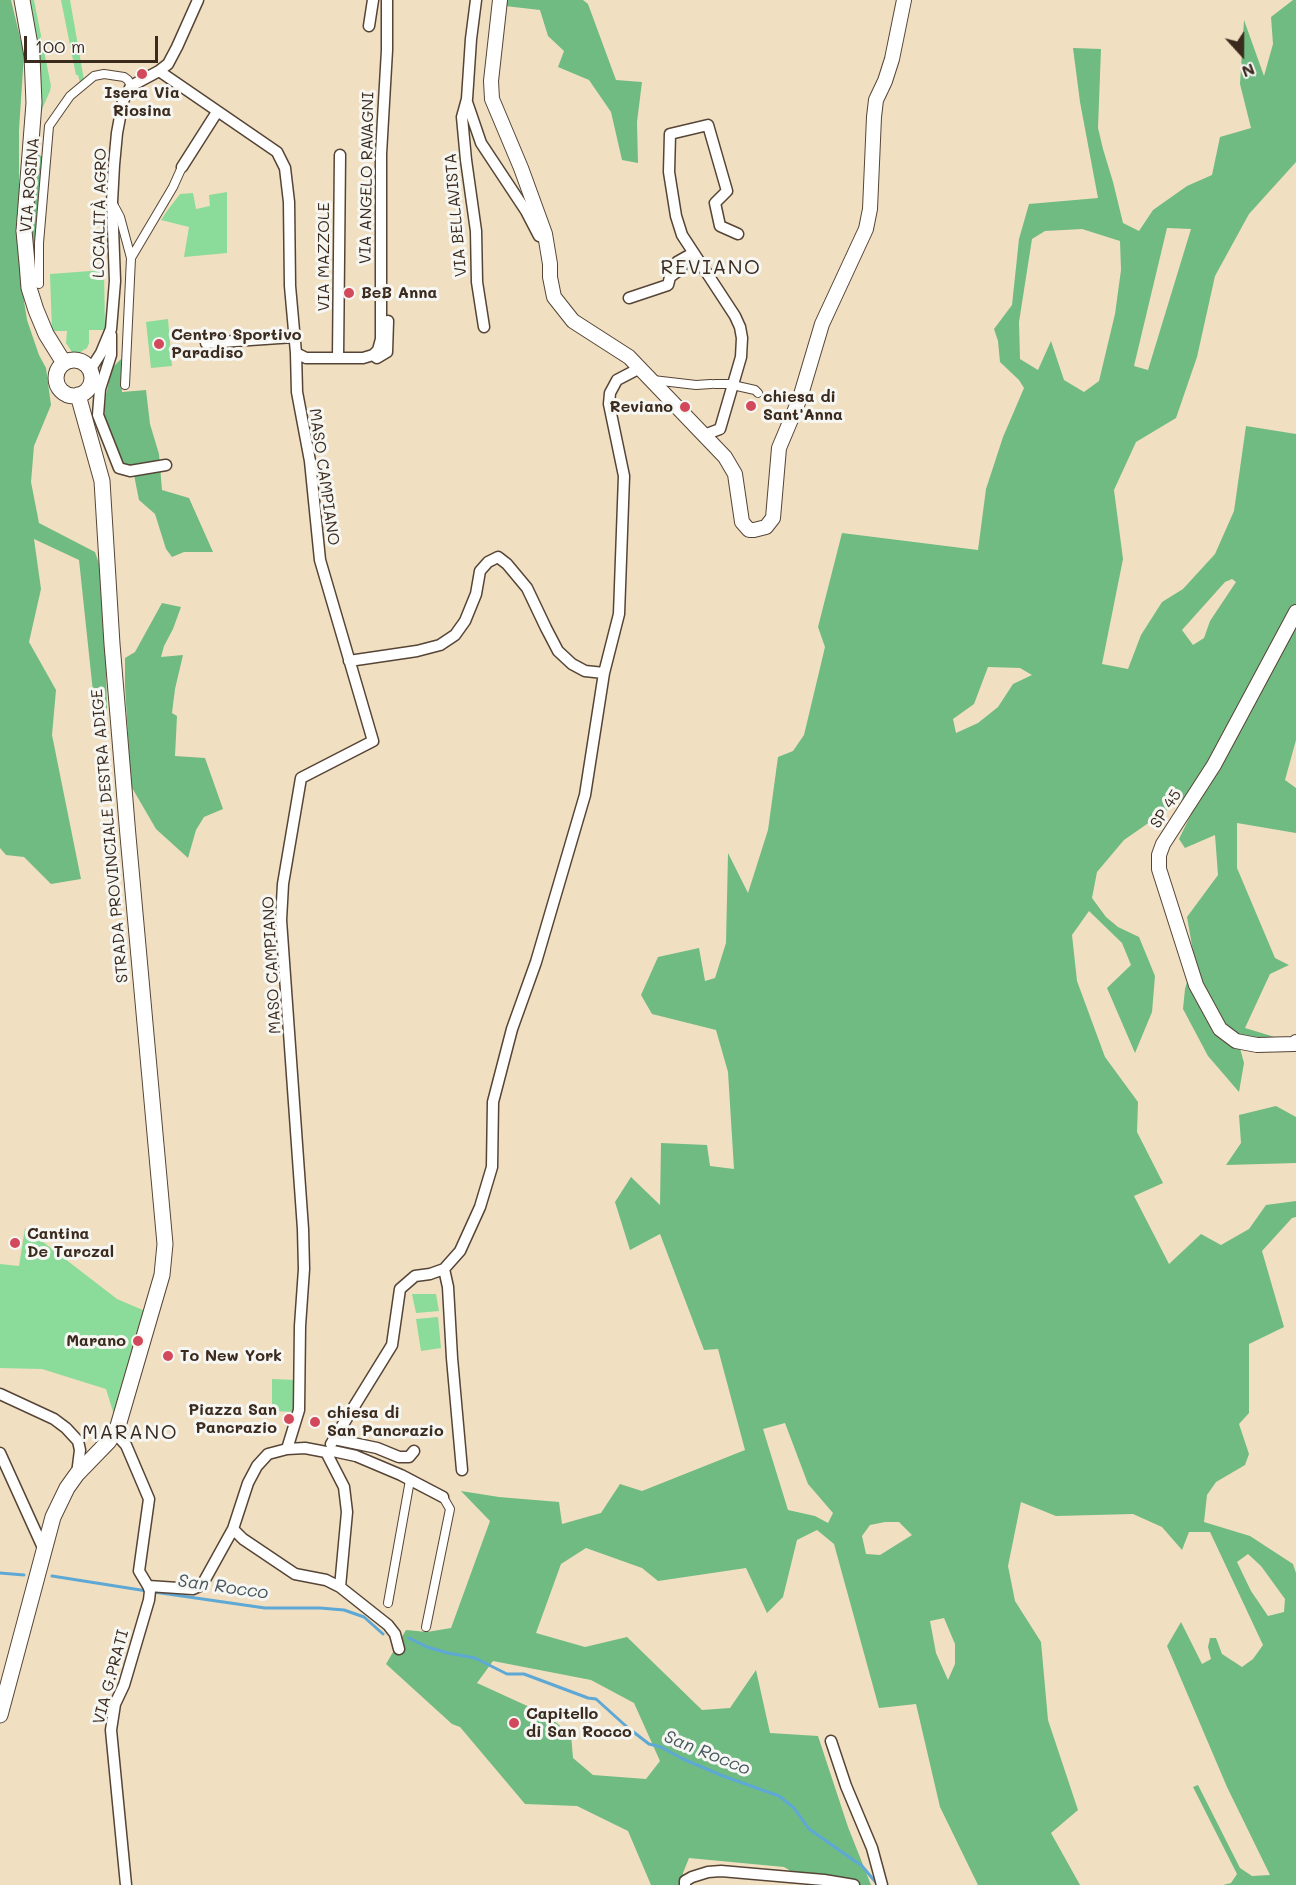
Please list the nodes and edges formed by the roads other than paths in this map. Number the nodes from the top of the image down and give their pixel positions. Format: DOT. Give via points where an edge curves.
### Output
graph roads {
  1 [pos="22,0"];
  2 [pos="198,0"];
  3 [pos="373,0"];
  4 [pos="387,0"];
  5 [pos="476,0"];
  6 [pos="500,0"];
  7 [pos="904,0"];
  8 [pos="369,26"];
  9 [pos="159,71"];
  10 [pos="131,86"];
  11 [pos="467,99"];
  12 [pos="216,112"];
  13 [pos="340,155"];
  14 [pos="182,167"];
  15 [pos="112,202"];
  16 [pos="738,234"];
  17 [pos="546,243"];
  18 [pos="693,254"];
  19 [pos="131,258"];
  20 [pos="387,261"];
  21 [pos="39,284"];
  22 [pos="629,298"];
  23 [pos="484,327"];
  24 [pos="111,329"];
  25 [pos="294,337"];
  26 [pos="206,343"];
  27 [pos="296,353"];
  28 [pos="373,355"];
  29 [pos="339,358"];
  30 [pos="64,363"];
  31 [pos="640,368"];
  32 [pos="90,370"];
  33 [pos="652,380"];
  34 [pos="125,385"];
  35 [pos="732,385"];
  36 [pos="758,393"];
  37 [pos="78,395"];
  38 [pos="704,435"];
  39 [pos="165,465"];
  40 [pos="1296,612"];
  41 [pos="349,661"];
  42 [pos="604,673"];
  43 [pos="1296,1042"];
  44 [pos="444,1269"];
  45 [pos="0,1394"];
  46 [pos="115,1433"];
  47 [pos="334,1439"];
  48 [pos="286,1449"];
  49 [pos="414,1451"];
  50 [pos="326,1452"];
  51 [pos="0,1453"];
  52 [pos="462,1470"];
  53 [pos="77,1474"];
  54 [pos="410,1480"];
  55 [pos="443,1497"];
  56 [pos="233,1529"];
  57 [pos="44,1550"];
  58 [pos="340,1587"];
  59 [pos="149,1592"];
  60 [pos="388,1603"];
  61 [pos="426,1628"];
  62 [pos="399,1649"];
  63 [pos="2,1708"];
  64 [pos="831,1741"];
  65 [pos="126,1885"];
  66 [pos="685,1885"];
  67 [pos="854,1885"];
  68 [pos="882,1885"];
  1 -- 30 [label="main road" via="31,49 34,103 24,231 27,271 36,310"];
  2 -- 9 [label="street" via="172,58"];
  3 -- 8 [label="street"];
  4 -- 28 [label="street, VIA ANGELO RAVAGNI" via="381,154 381,339"];
  5 -- 11 [label="street, VIA BELLAVISTA"];
  6 -- 17 [label="street" via="492,99"];
  7 -- 38 [label="street" via="892,58 876,100 866,229 822,324 800,398 778,448 774,511 766,527 749,530 742,522 735,474"];
  9 -- 10 [label="street"];
  9 -- 12 [label="street, MASO CAMPIANO"];
  10 -- 15 [label="street, LOCALITÀ AGRO" via="123,101 117,133"];
  10 -- 21 [label="street, VIA ROSINA" via="124,77 94,76 70,96 49,126"];
  11 -- 17 [label="street, VIA BELLAVISTA" via="481,143"];
  11 -- 23 [label="street, VIA BELLAVISTA" via="462,117"];
  12 -- 14 [label="street"];
  12 -- 25 [label="street, MASO CAMPIANO" via="277,152 285,168"];
  13 -- 29 [label="street, VIA MAZZOLE"];
  14 -- 19 [label="street"];
  15 -- 19 [label="street"];
  15 -- 24 [label="street, LOCALITÀ AGRO" via="115,281"];
  16 -- 18 [label="street" via="720,226 715,203 728,191 708,125 670,134 669,172 676,216"];
  17 -- 31 [label="street" via="554,297 563,310"];
  18 -- 22 [label="street" via="677,262 681,269 670,277 668,285"];
  18 -- 35 [label="street" via="740,327 741,357"];
  19 -- 34 [label="street"];
  20 -- 28 [label="street, VIA ANGELO RAVAGNI" via="388,346 382,356"];
  24 -- 32 [label="street, LOCALITÀ AGRO"];
  24 -- 39 [label="street" via="111,355 100,389 98,415 119,468 130,471"];
  25 -- 26 [label="street"];
  25 -- 27 [label="street, MASO CAMPIANO"];
  27 -- 29 [label="street" via="306,358"];
  27 -- 41 [label="street, MASO CAMPIANO" via="297,392 310,461 320,560"];
  28 -- 29 [label="street"];
  30 -- 32 [label="main road" via="83,362"];
  30 -- 37 [label="main road" via="56,382 64,393"];
  31 -- 33 [label="street"];
  31 -- 42 [label="street" via="617,380 610,393 624,476 619,614"];
  32 -- 37 [label="main road" via="90,385"];
  33 -- 35 [label="street"];
  33 -- 38 [label="street"];
  35 -- 36 [label="street"];
  35 -- 38 [label="street" via="720,429"];
  37 -- 46 [label="main road, STRADA PROVINCIALE DESTRA ADIGE" via="102,481 112,644 165,1244 162,1275"];
  40 -- 43 [label="street, SP 45" via="1214,765 1163,844 1158,869 1196,985 1220,1029 1236,1041 1257,1045"];
  41 -- 42 [label="street" via="417,651 440,645 455,635 476,594 480,571 498,557 527,588 558,651 585,671"];
  41 -- 48 [label="street, MASO CAMPIANO" via="373,741 301,778 283,884 304,1269 299,1410"];
  42 -- 44 [label="street" via="585,795 493,1102 492,1167 480,1207 460,1251"];
  44 -- 47 [label="street" via="415,1276 400,1289 392,1345"];
  44 -- 52 [label="street"];
  45 -- 53 [label="street" via="66,1428 78,1441"];
  46 -- 53 [label="main road"];
  46 -- 59 [label="street" via="126,1445 149,1499 139,1572"];
  47 -- 49 [label="street" via="399,1457 409,1457"];
  47 -- 50 [label="street"];
  48 -- 50 [label="street"];
  48 -- 56 [label="street" via="268,1454 257,1466"];
  50 -- 54 [label="street" via="356,1456"];
  50 -- 58 [label="street" via="344,1487 347,1512"];
  51 -- 57 [label="street"];
  53 -- 57 [label="main road" via="53,1517"];
  54 -- 55 [label="street"];
  54 -- 60 [label="street"];
  55 -- 61 [label="street" via="450,1509"];
  56 -- 58 [label="street" via="295,1574"];
  56 -- 59 [label="street" via="202,1585"];
  57 -- 63 [label="main road"];
  58 -- 62 [label="street" via="388,1625"];
  59 -- 65 [label="street, VIA G.PRATI" via="111,1730"];
  64 -- 68 [label="street"];
  66 -- 67 [label="street" via="692,1877 721,1871"];
}
